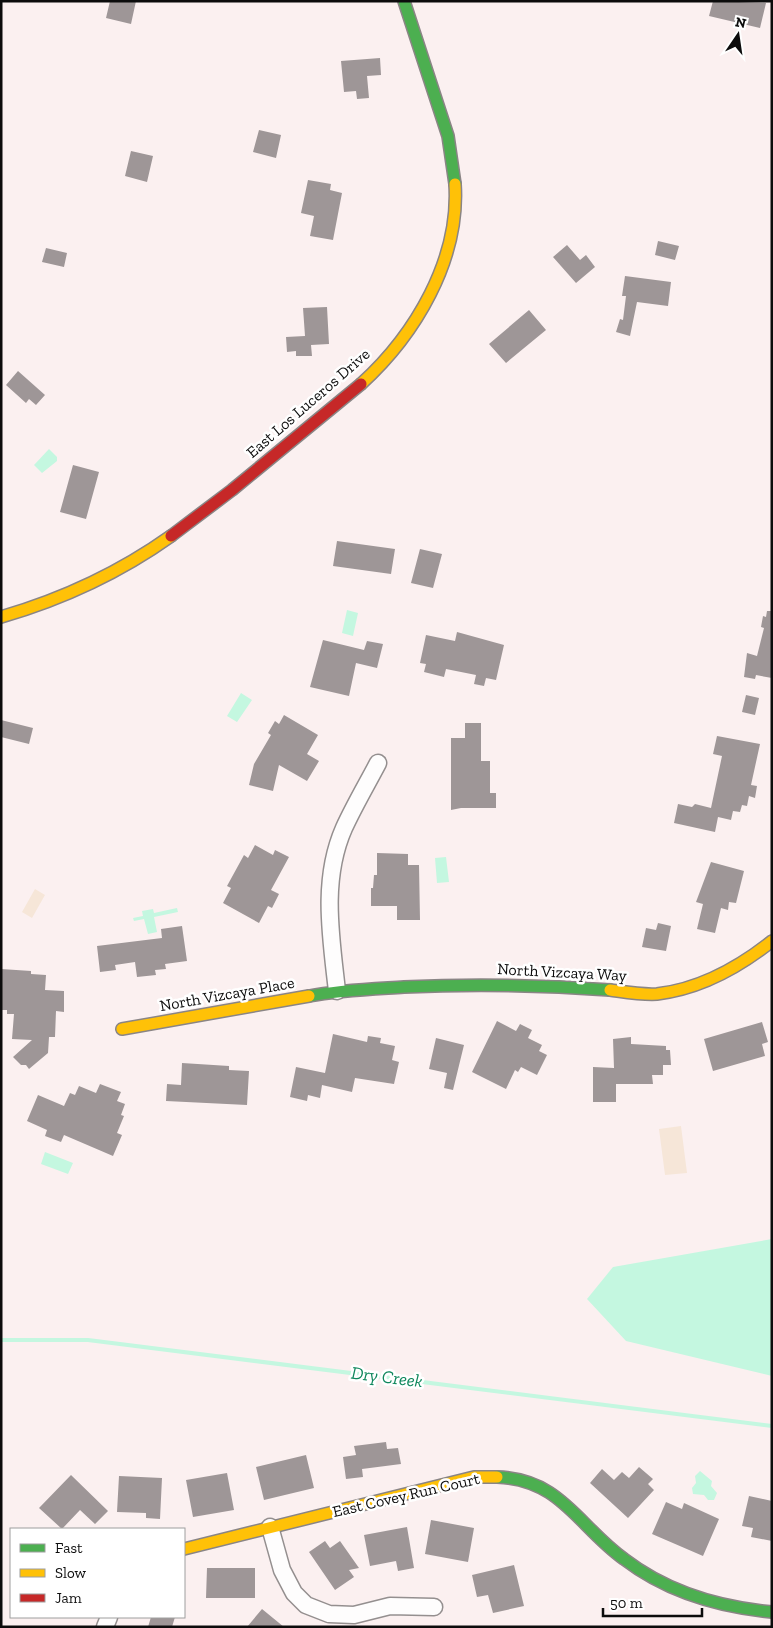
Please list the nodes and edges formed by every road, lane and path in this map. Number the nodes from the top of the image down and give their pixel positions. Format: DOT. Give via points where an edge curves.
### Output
graph roads {
  1 [pos="404,1"];
  2 [pos="1,617"];
  3 [pos="378,763"];
  4 [pos="772,941"];
  5 [pos="337,991"];
  6 [pos="122,1029"];
  7 [pos="270,1527"];
  8 [pos="185,1549"];
  9 [pos="434,1607"];
  10 [pos="772,1612"];
  1 -- 2 [label="street, East Los Luceros Drive" via="442,110 451,147 454,181 453,218 444,254 430,293 404,338 364,380 177,534 79,590"];
  3 -- 5 [label="street" via="344,829 333,865 328,911"];
  4 -- 5 [label="street, North Vizcaya Way" via="748,960 709,981 656,994 468,984"];
  5 -- 6 [label="street, North Vizcaya Place"];
  7 -- 8 [label="street, East Covey Run Court"];
  7 -- 9 [label="street" via="282,1570 294,1593 306,1605 329,1614 354,1615 390,1606"];
  7 -- 10 [label="street, East Covey Run Court" via="474,1477 503,1476 550,1490 622,1558 657,1582 706,1602"];
}
